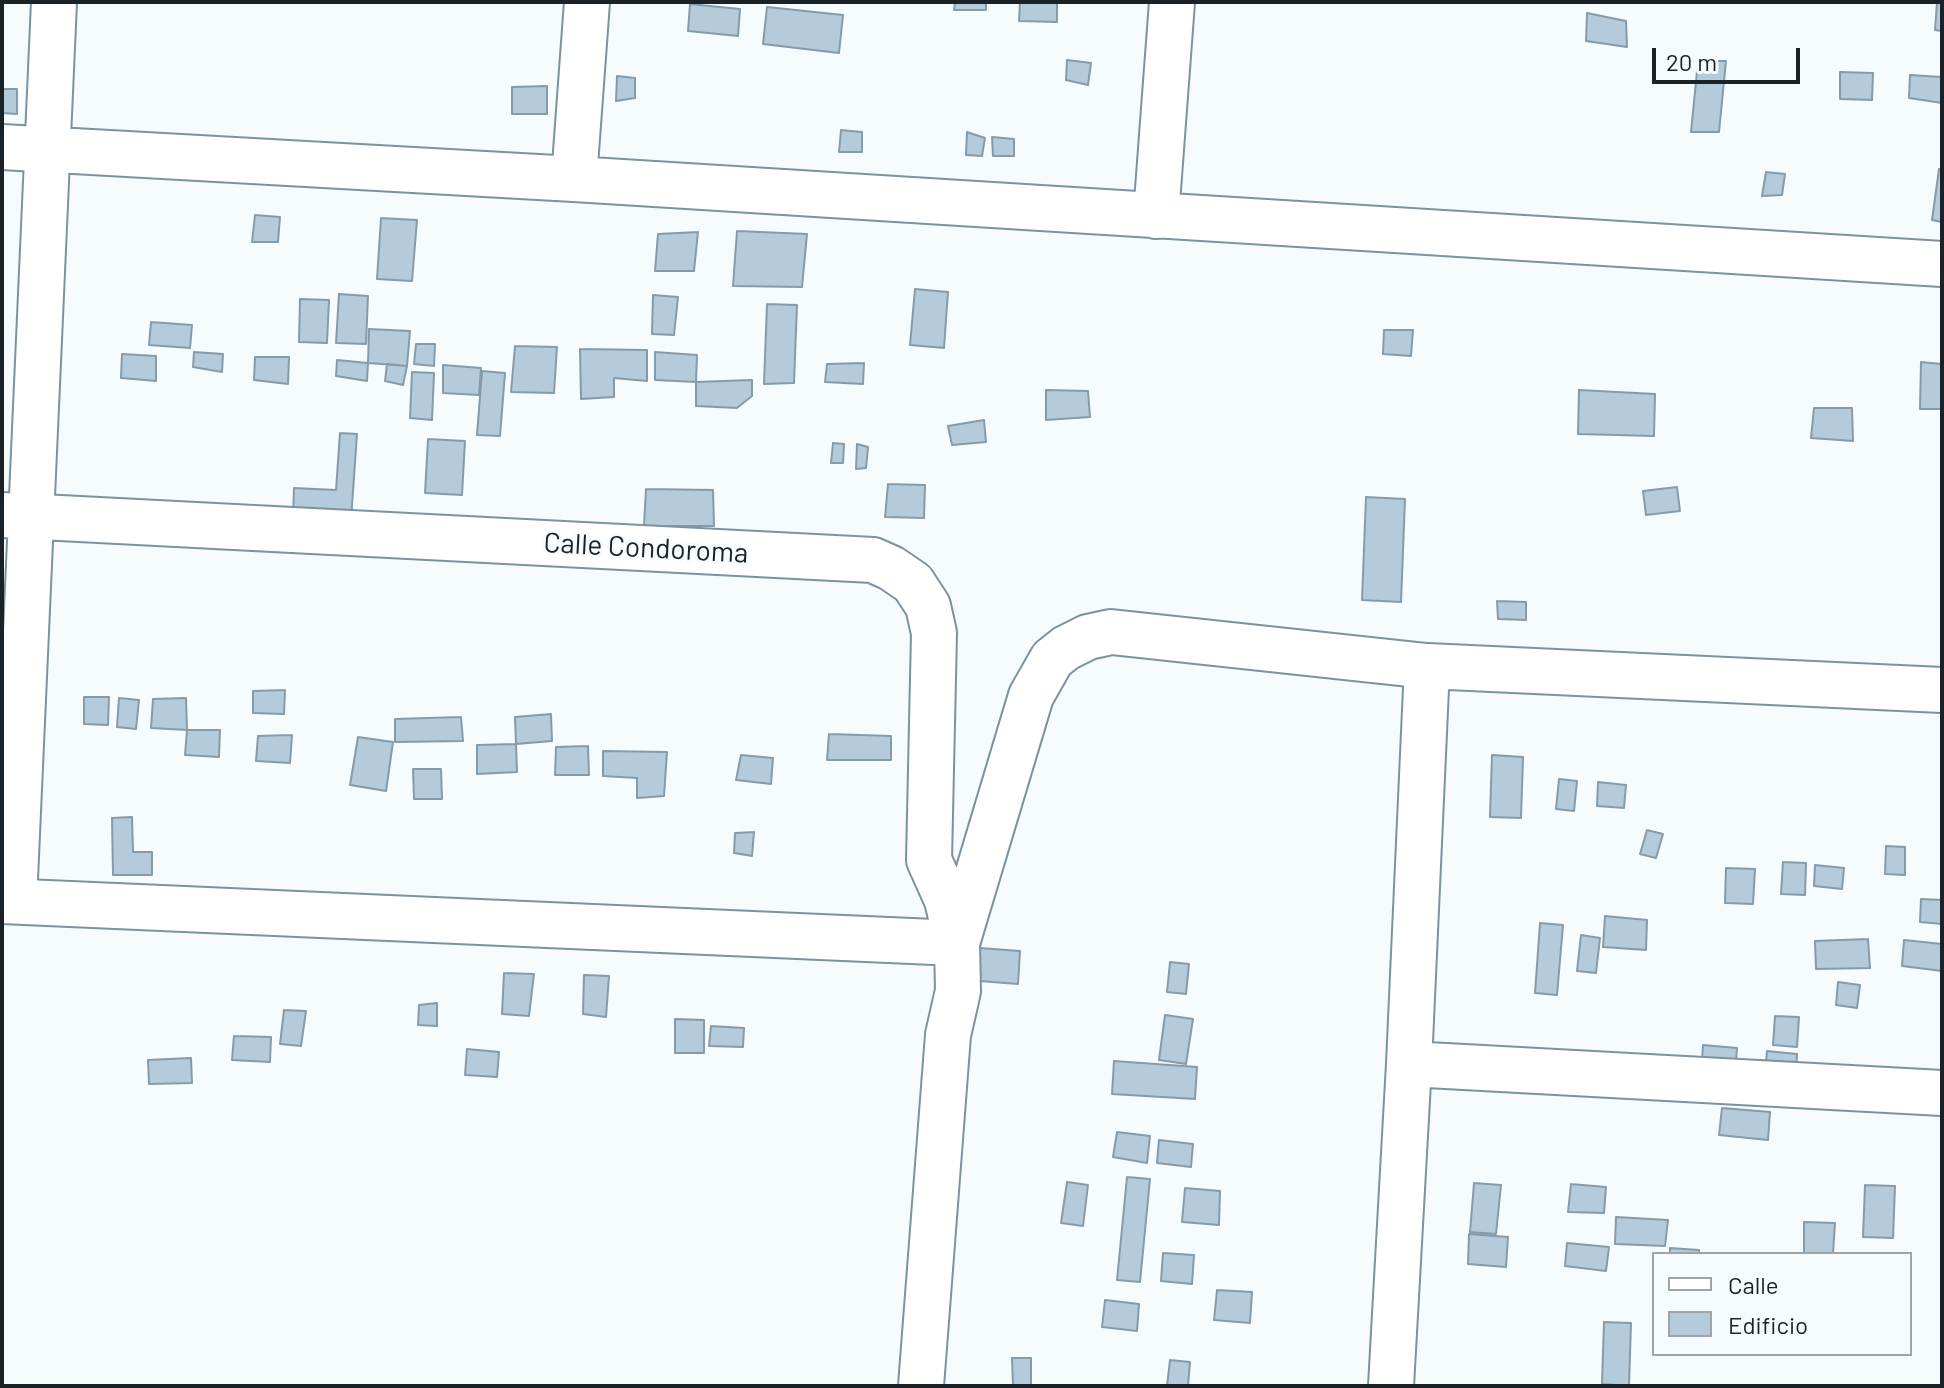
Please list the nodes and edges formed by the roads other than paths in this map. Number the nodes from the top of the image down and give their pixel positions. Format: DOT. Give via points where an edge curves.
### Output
graph roads {
  1 [pos="54,2"];
  2 [pos="587,2"];
  3 [pos="1172,2"];
  4 [pos="2,147"];
  5 [pos="47,150"];
  6 [pos="574,179"];
  7 [pos="1156,216"];
  8 [pos="1942,264"];
  9 [pos="17,516"];
  10 [pos="1427,666"];
  11 [pos="1942,690"];
  12 [pos="8,901"];
  13 [pos="957,943"];
  14 [pos="1409,1064"];
  15 [pos="1942,1093"];
  16 [pos="921,1386"];
  17 [pos="1391,1386"];
  1 -- 5 [label="street"];
  2 -- 6 [label="street"];
  3 -- 7 [label="street"];
  4 -- 5 [label="street"];
  5 -- 6 [label="street"];
  5 -- 9 [label="street"];
  6 -- 7 [label="street"];
  7 -- 8 [label="street"];
  9 -- 12 [label="street"];
  9 -- 13 [label="street, Calle Condoroma" via="873,560 891,568 913,583 928,606 934,633 929,860 947,900"];
  10 -- 11 [label="street"];
  10 -- 13 [label="street" via="1111,632 1066,648 1052,659 1031,696"];
  10 -- 14 [label="street"];
  12 -- 13 [label="street"];
  13 -- 16 [label="street" via="958,991 948,1035"];
  14 -- 15 [label="street"];
  14 -- 17 [label="street"];
}
